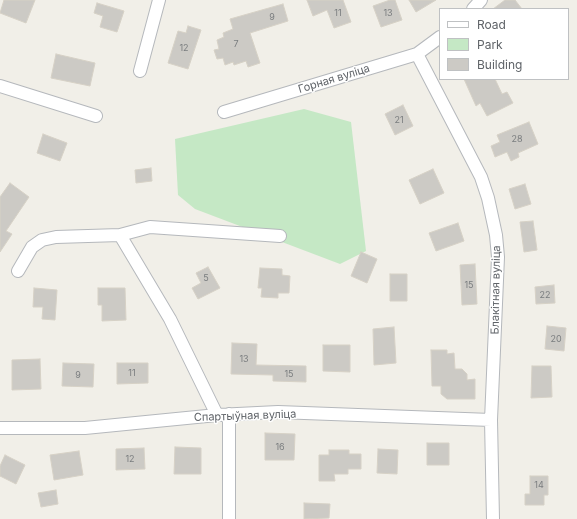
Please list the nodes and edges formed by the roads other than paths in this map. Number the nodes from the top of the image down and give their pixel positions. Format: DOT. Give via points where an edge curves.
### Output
graph roads {
  1 [pos="159,0"];
  2 [pos="481,0"];
  3 [pos="474,8"];
  4 [pos="439,38"];
  5 [pos="417,54"];
  6 [pos="140,71"];
  7 [pos="0,86"];
  8 [pos="224,112"];
  9 [pos="96,116"];
  10 [pos="120,234"];
  11 [pos="280,236"];
  12 [pos="18,271"];
  13 [pos="223,415"];
  14 [pos="491,420"];
  15 [pos="0,428"];
  16 [pos="228,519"];
  17 [pos="494,519"];
  1 -- 6 [label="street"];
  2 -- 3 [label="street"];
  4 -- 5 [label="street, Горная вуліца"];
  5 -- 8 [label="street, Горная вуліца"];
  5 -- 14 [label="street, Блакітная вуліца" via="481,177 493,216 498,257"];
  7 -- 9 [label="street"];
  10 -- 11 [label="street" via="150,227"];
  10 -- 12 [label="street" via="42,240 32,247"];
  10 -- 13 [label="street"];
  13 -- 14 [label="street, Спартыўная вуліца" via="278,412"];
  13 -- 15 [label="street, Спартыўная вуліца" via="85,428"];
  13 -- 16 [label="street"];
  14 -- 17 [label="street, Блакітная вуліца"];
}
